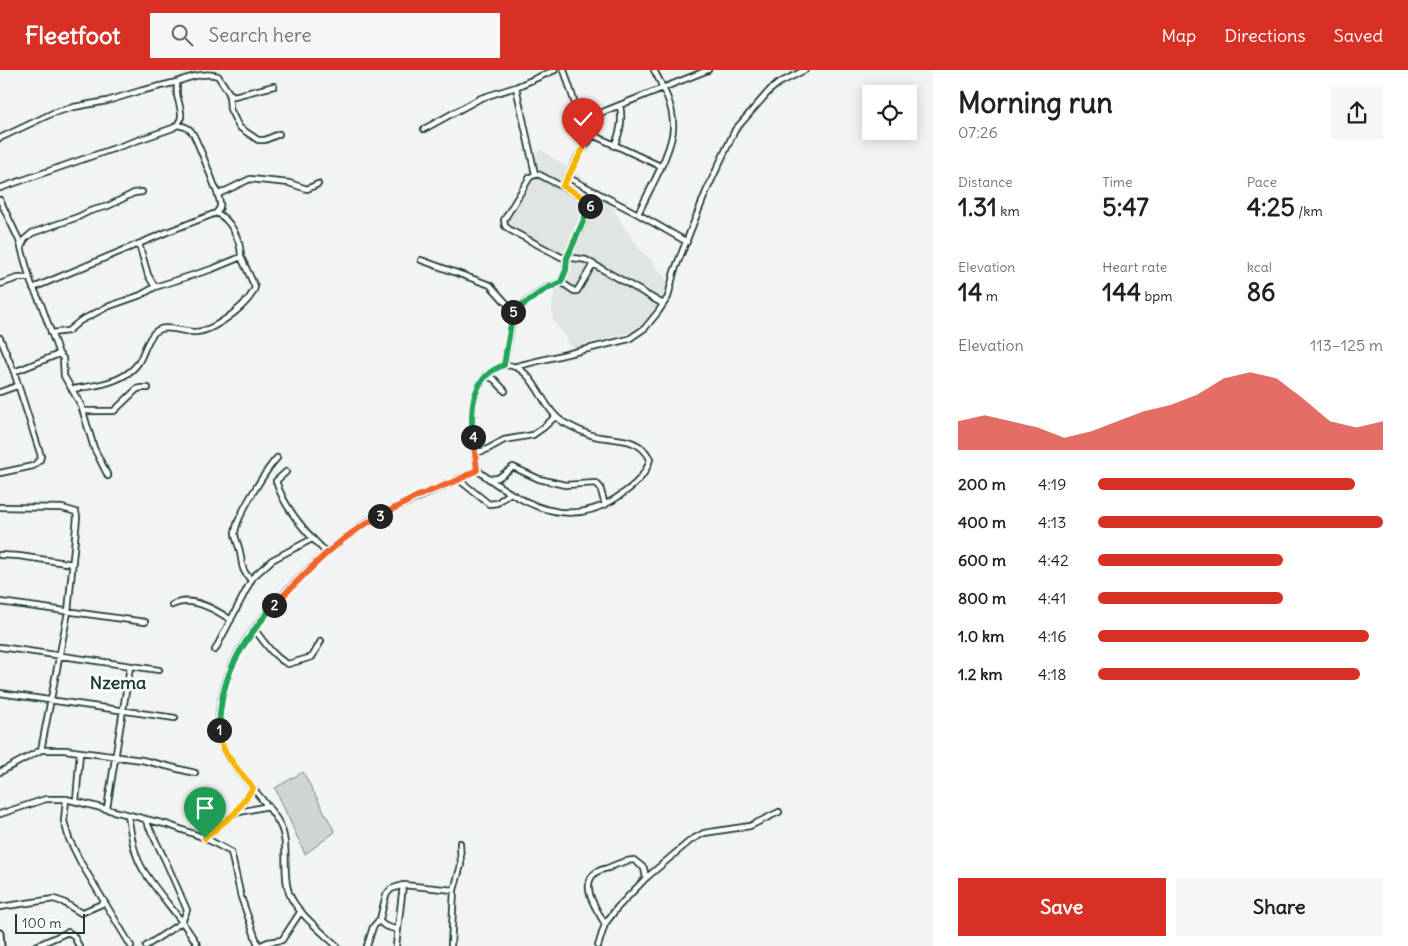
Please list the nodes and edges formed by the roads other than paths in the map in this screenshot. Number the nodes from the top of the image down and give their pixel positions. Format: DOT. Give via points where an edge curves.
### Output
graph roads {
  1 [pos="555,70"];
  2 [pos="564,70"];
  3 [pos="654,70"];
  4 [pos="708,70"];
  5 [pos="805,70"];
  6 [pos="177,82"];
  7 [pos="274,86"];
  8 [pos="516,87"];
  9 [pos="663,88"];
  10 [pos="229,93"];
  11 [pos="620,105"];
  12 [pos="583,123"];
  13 [pos="177,125"];
  14 [pos="424,129"];
  15 [pos="279,134"];
  16 [pos="593,135"];
  17 [pos="0,138"];
  18 [pos="614,146"];
  19 [pos="660,166"];
  20 [pos="535,174"];
  21 [pos="567,178"];
  22 [pos="318,184"];
  23 [pos="563,186"];
  24 [pos="0,188"];
  25 [pos="142,192"];
  26 [pos="219,194"];
  27 [pos="0,200"];
  28 [pos="216,213"];
  29 [pos="638,214"];
  30 [pos="686,242"];
  31 [pos="139,244"];
  32 [pos="21,248"];
  33 [pos="241,257"];
  34 [pos="567,258"];
  35 [pos="421,260"];
  36 [pos="593,264"];
  37 [pos="29,278"];
  38 [pos="561,282"];
  39 [pos="0,284"];
  40 [pos="154,287"];
  41 [pos="33,288"];
  42 [pos="663,304"];
  43 [pos="512,312"];
  44 [pos="52,333"];
  45 [pos="0,338"];
  46 [pos="59,354"];
  47 [pos="504,365"];
  48 [pos="517,366"];
  49 [pos="14,372"];
  50 [pos="486,375"];
  51 [pos="18,386"];
  52 [pos="148,388"];
  53 [pos="72,390"];
  54 [pos="505,391"];
  55 [pos="0,392"];
  56 [pos="83,411"];
  57 [pos="556,416"];
  58 [pos="475,453"];
  59 [pos="277,458"];
  60 [pos="477,470"];
  61 [pos="286,472"];
  62 [pos="0,474"];
  63 [pos="108,476"];
  64 [pos="489,479"];
  65 [pos="458,480"];
  66 [pos="509,494"];
  67 [pos="605,505"];
  68 [pos="0,507"];
  69 [pos="312,539"];
  70 [pos="327,553"];
  71 [pos="0,555"];
  72 [pos="73,564"];
  73 [pos="251,580"];
  74 [pos="0,602"];
  75 [pos="172,605"];
  76 [pos="68,612"];
  77 [pos="231,620"];
  78 [pos="145,622"];
  79 [pos="254,629"];
  80 [pos="321,641"];
  81 [pos="0,647"];
  82 [pos="215,650"];
  83 [pos="60,656"];
  84 [pos="130,666"];
  85 [pos="159,670"];
  86 [pos="0,694"];
  87 [pos="50,701"];
  88 [pos="122,711"];
  89 [pos="175,718"];
  90 [pos="41,750"];
  91 [pos="80,752"];
  92 [pos="115,756"];
  93 [pos="0,772"];
  94 [pos="195,773"];
  95 [pos="253,788"];
  96 [pos="66,799"];
  97 [pos="76,801"];
  98 [pos="268,806"];
  99 [pos="107,808"];
  100 [pos="779,812"];
  101 [pos="235,813"];
  102 [pos="0,814"];
  103 [pos="128,814"];
  104 [pos="145,819"];
  105 [pos="205,838"];
  106 [pos="460,843"];
  107 [pos="646,878"];
  108 [pos="403,885"];
  109 [pos="454,890"];
  110 [pos="104,902"];
  111 [pos="0,907"];
  112 [pos="301,911"];
  113 [pos="379,920"];
  114 [pos="182,922"];
  115 [pos="605,924"];
  116 [pos="398,930"];
  117 [pos="0,934"];
  118 [pos="48,944"];
  119 [pos="258,945"];
  120 [pos="2,946"];
  121 [pos="36,946"];
  122 [pos="79,946"];
  123 [pos="131,946"];
  124 [pos="146,946"];
  125 [pos="198,946"];
  126 [pos="337,946"];
  127 [pos="367,946"];
  128 [pos="396,946"];
  129 [pos="451,946"];
  130 [pos="598,946"];
  1 -- 8 [label="street"];
  2 -- 12 [label="street"];
  3 -- 9 [label="street"];
  4 -- 9 [label="street"];
  5 -- 30 [label="street" via="770,90 735,130"];
  6 -- 10 [label="street" via="212,74 218,76"];
  6 -- 13 [label="street" via="182,114"];
  6 -- 17 [label="street" via="53,113"];
  7 -- 10 [label="street" via="234,96"];
  8 -- 14 [label="street" via="481,98"];
  8 -- 20 [label="street"];
  9 -- 11 [label="street"];
  9 -- 19 [label="street" via="674,130"];
  10 -- 15 [label="street" via="230,109 239,127 258,140"];
  11 -- 12 [label="street"];
  11 -- 18 [label="street" via="620,132"];
  12 -- 16 [label="street"];
  13 -- 24 [label="street"];
  13 -- 26 [label="street" via="186,127 195,135"];
  16 -- 18 [label="street"];
  16 -- 21 [label="street"];
  18 -- 19 [label="street"];
  19 -- 29 [label="street"];
  20 -- 23 [label="street"];
  20 -- 34 [label="street" via="504,220 505,226"];
  21 -- 23 [label="street"];
  21 -- 29 [label="street"];
  22 -- 26 [label="street" via="307,189 250,179"];
  23 -- 34 [label="street" via="590,204"];
  25 -- 32 [label="street" via="37,231 25,239"];
  26 -- 28 [label="street" via="220,209"];
  27 -- 32 [label="street"];
  28 -- 31 [label="street"];
  28 -- 33 [label="street" via="231,226"];
  29 -- 30 [label="street"];
  30 -- 42 [label="street"];
  31 -- 40 [label="street"];
  31 -- 41 [label="street"];
  32 -- 37 [label="street"];
  33 -- 40 [label="street"];
  33 -- 53 [label="street" via="255,287 242,306 206,331 162,329 154,333 131,372 106,383"];
  34 -- 36 [label="street"];
  34 -- 38 [label="street"];
  35 -- 43 [label="street" via="490,285"];
  36 -- 38 [label="street" via="577,291"];
  36 -- 42 [label="street"];
  37 -- 39 [label="street"];
  37 -- 41 [label="street"];
  38 -- 43 [label="street"];
  40 -- 44 [label="street" via="80,320 68,331"];
  41 -- 44 [label="street"];
  42 -- 48 [label="street" via="645,328 629,339"];
  43 -- 47 [label="street"];
  44 -- 46 [label="street"];
  45 -- 49 [label="street"];
  46 -- 49 [label="street"];
  46 -- 53 [label="street" via="63,358 64,376"];
  47 -- 48 [label="street"];
  47 -- 50 [label="street"];
  48 -- 57 [label="street"];
  49 -- 51 [label="street"];
  50 -- 54 [label="street"];
  50 -- 58 [label="street" via="472,402"];
  51 -- 55 [label="street"];
  51 -- 62 [label="street" via="40,448 40,460 34,466"];
  52 -- 56 [label="street" via="137,390 114,411"];
  53 -- 56 [label="street"];
  56 -- 63 [label="street" via="94,448"];
  57 -- 58 [label="street" via="533,435 504,440"];
  57 -- 67 [label="street" via="575,429 598,437 624,440 647,453 650,459 644,474 633,486"];
  58 -- 60 [label="street"];
  59 -- 73 [label="street" via="263,474 235,531 242,570"];
  60 -- 64 [label="street"];
  60 -- 65 [label="street"];
  61 -- 69 [label="street" via="276,481 278,488"];
  64 -- 66 [label="street"];
  64 -- 67 [label="street" via="498,478 513,467 539,479 565,485 596,483"];
  65 -- 66 [label="street" via="489,504 497,504"];
  65 -- 70 [label="street" via="366,523"];
  66 -- 67 [label="street" via="536,507 565,513 589,511"];
  68 -- 72 [label="street" via="62,508 76,512 78,522"];
  69 -- 70 [label="street"];
  69 -- 73 [label="street" via="272,560"];
  70 -- 79 [label="street"];
  71 -- 72 [label="street"];
  72 -- 76 [label="street"];
  73 -- 77 [label="street"];
  74 -- 76 [label="street"];
  75 -- 77 [label="street" via="179,601 200,604"];
  76 -- 78 [label="street"];
  76 -- 83 [label="street"];
  77 -- 82 [label="street"];
  79 -- 80 [label="street" via="267,646 288,664 314,656"];
  79 -- 95 [label="street" via="232,664 220,706 218,733 226,754"];
  81 -- 83 [label="street"];
  83 -- 84 [label="street"];
  83 -- 87 [label="street"];
  84 -- 85 [label="street"];
  84 -- 88 [label="street"];
  86 -- 87 [label="street"];
  87 -- 88 [label="street"];
  87 -- 90 [label="street"];
  88 -- 89 [label="street"];
  88 -- 92 [label="street"];
  90 -- 91 [label="street"];
  90 -- 93 [label="street"];
  91 -- 92 [label="street"];
  91 -- 97 [label="street"];
  92 -- 94 [label="street"];
  92 -- 99 [label="street"];
  95 -- 98 [label="street"];
  95 -- 101 [label="street"];
  96 -- 97 [label="street"];
  96 -- 102 [label="street" via="46,799"];
  96 -- 110 [label="street" via="66,834"];
  97 -- 99 [label="street"];
  98 -- 101 [label="street"];
  98 -- 112 [label="street" via="284,836 289,894"];
  99 -- 103 [label="street"];
  100 -- 107 [label="street" via="750,826 704,833"];
  101 -- 105 [label="street"];
  103 -- 104 [label="street"];
  103 -- 114 [label="street" via="143,870"];
  104 -- 105 [label="street"];
  104 -- 114 [label="street" via="186,907"];
  105 -- 119 [label="street" via="231,852 241,897"];
  106 -- 109 [label="street" via="461,866"];
  107 -- 115 [label="street"];
  107 -- 115 [label="street" via="644,868 634,860 592,876 589,890"];
  108 -- 109 [label="street"];
  108 -- 113 [label="street" via="388,891"];
  108 -- 116 [label="street"];
  109 -- 129 [label="street"];
  110 -- 111 [label="street" via="81,913 54,900"];
  110 -- 123 [label="street"];
  112 -- 119 [label="street" via="282,940"];
  112 -- 126 [label="street"];
  113 -- 116 [label="street" via="385,926"];
  113 -- 127 [label="street" via="373,927"];
  114 -- 124 [label="street"];
  114 -- 125 [label="street"];
  115 -- 130 [label="street"];
  116 -- 128 [label="street"];
  117 -- 120 [label="street"];
  118 -- 121 [label="street"];
  118 -- 122 [label="street" via="68,932"];
}
